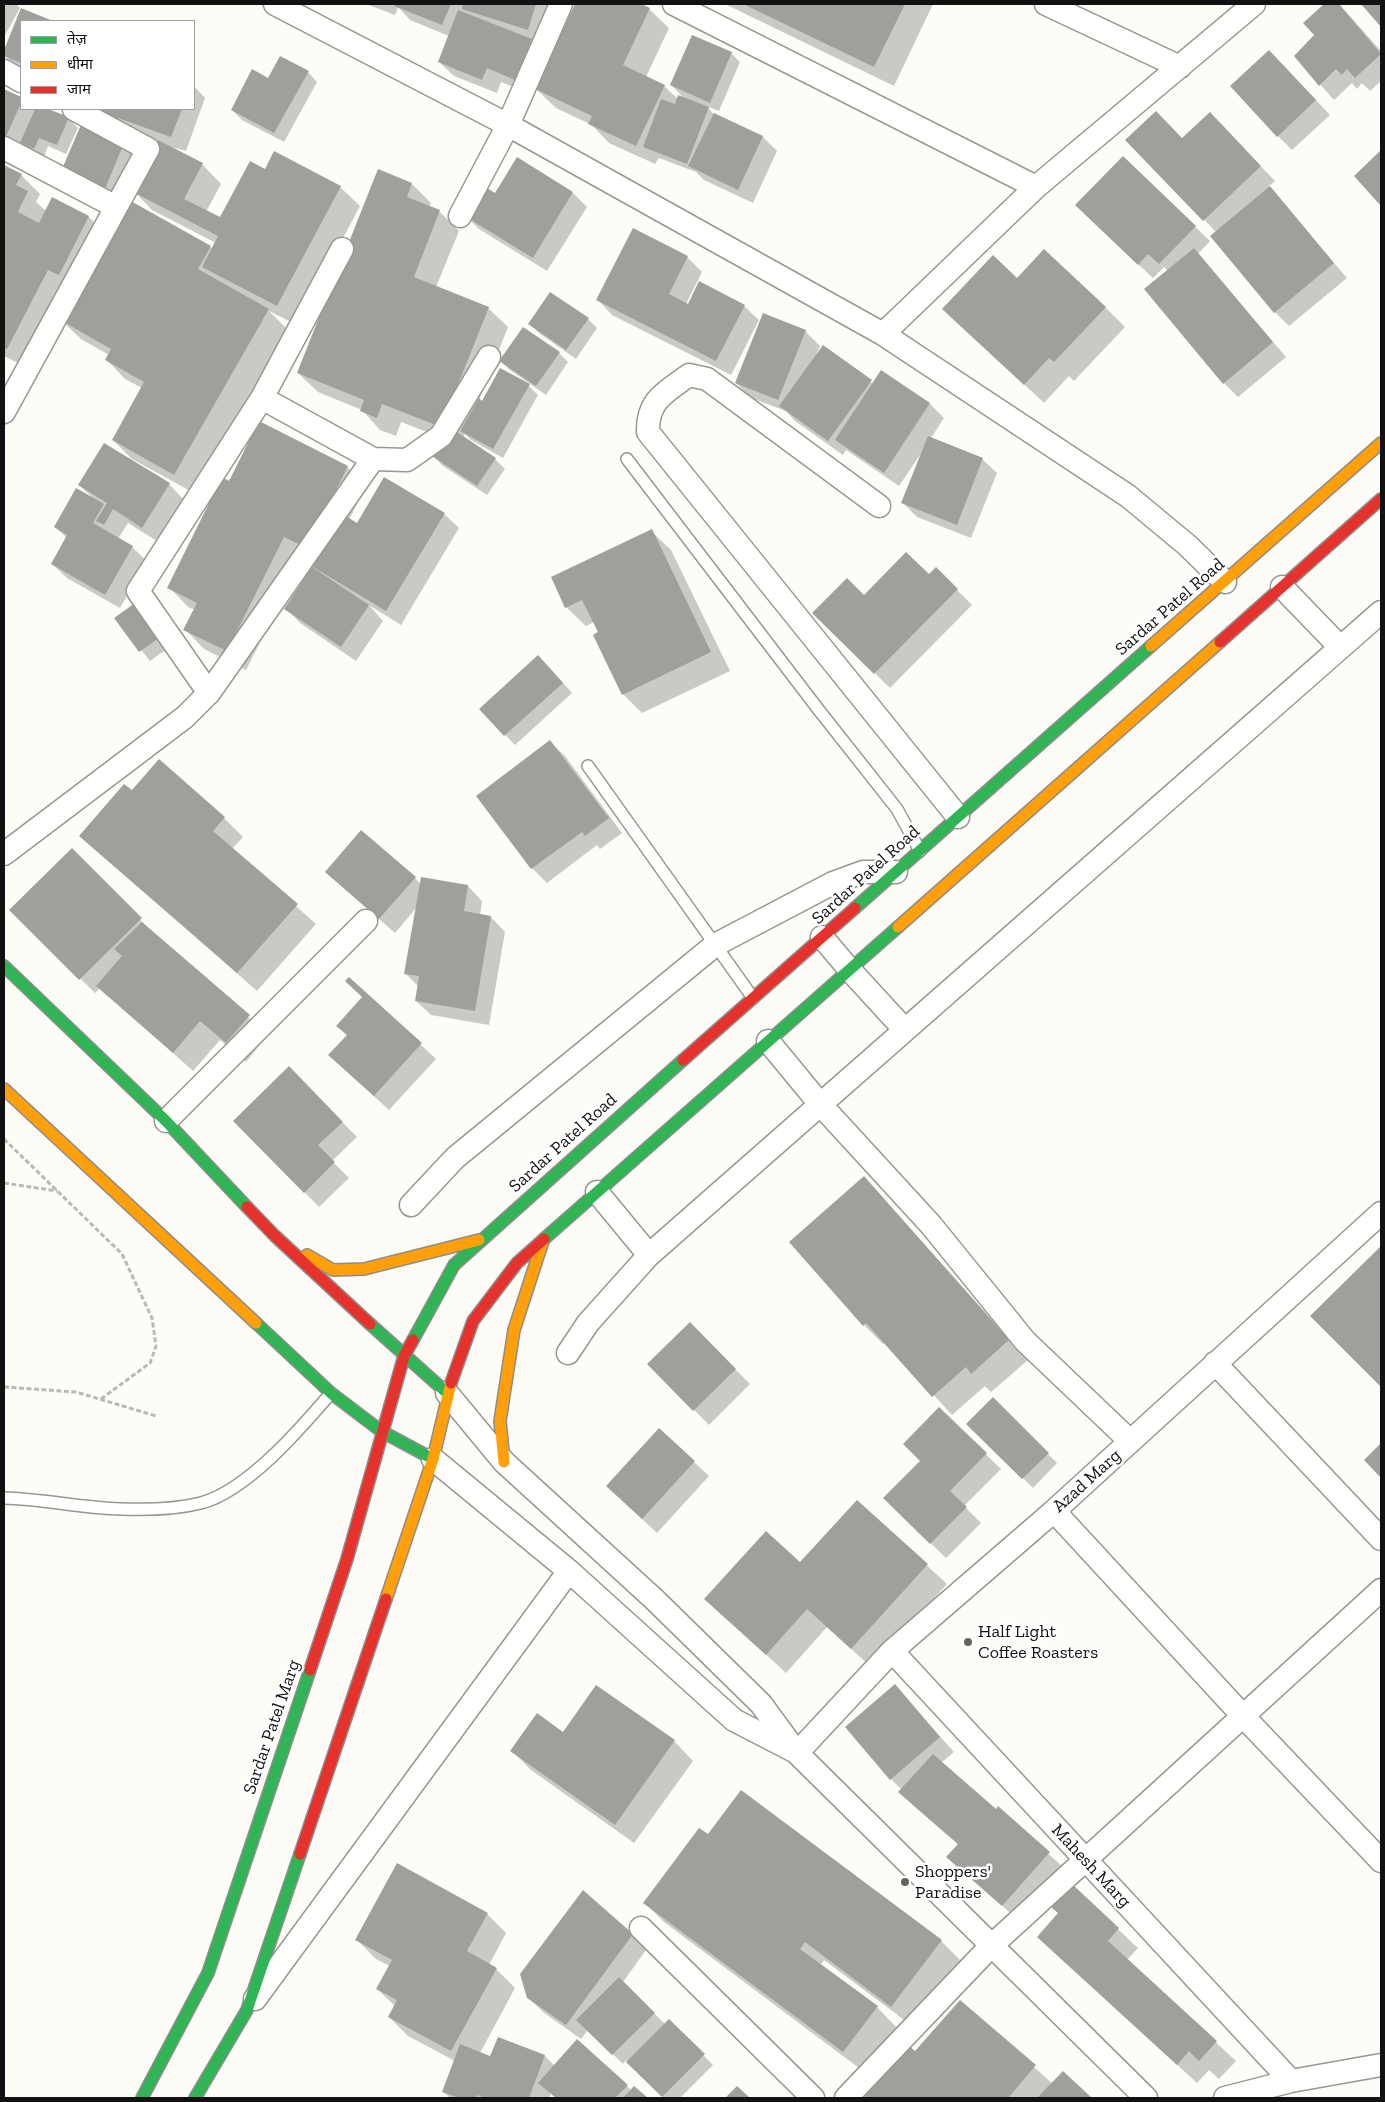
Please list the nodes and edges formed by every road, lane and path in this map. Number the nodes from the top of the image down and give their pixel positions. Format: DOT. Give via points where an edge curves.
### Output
graph roads {
  1 [pos="274,4"];
  2 [pos="561,4"];
  3 [pos="674,4"];
  4 [pos="1046,4"];
  5 [pos="1254,4"];
  6 [pos="1180,67"];
  7 [pos="4,71"];
  8 [pos="20,80"];
  9 [pos="76,110"];
  10 [pos="508,125"];
  11 [pos="4,148"];
  12 [pos="1036,187"];
  13 [pos="116,207"];
  14 [pos="460,216"];
  15 [pos="342,249"];
  16 [pos="883,334"];
  17 [pos="489,357"];
  18 [pos="8,398"];
  19 [pos="262,398"];
  20 [pos="1381,443"];
  21 [pos="373,459"];
  22 [pos="627,459"];
  23 [pos="1381,499"];
  24 [pos="879,506"];
  25 [pos="1225,582"];
  26 [pos="1282,587"];
  27 [pos="1381,612"];
  28 [pos="1340,647"];
  29 [pos="209,693"];
  30 [pos="588,766"];
  31 [pos="958,817"];
  32 [pos="920,851"];
  33 [pos="4,854"];
  34 [pos="896,872"];
  35 [pos="366,922"];
  36 [pos="822,937"];
  37 [pos="715,945"];
  38 [pos="4,966"];
  39 [pos="849,970"];
  40 [pos="753,998"];
  41 [pos="904,1029"];
  42 [pos="768,1041"];
  43 [pos="4,1089"];
  44 [pos="820,1104"];
  45 [pos="166,1121"];
  46 [pos="4,1139"];
  47 [pos="4,1183"];
  48 [pos="57,1191"];
  49 [pos="597,1192"];
  50 [pos="412,1206"];
  51 [pos="1381,1213"];
  52 [pos="275,1236"];
  53 [pos="482,1239"];
  54 [pos="543,1240"];
  55 [pos="649,1255"];
  56 [pos="568,1353"];
  57 [pos="404,1356"];
  58 [pos="1216,1362"];
  59 [pos="4,1387"];
  60 [pos="331,1393"];
  61 [pos="447,1393"];
  62 [pos="101,1399"];
  63 [pos="156,1416"];
  64 [pos="381,1431"];
  65 [pos="1130,1440"];
  66 [pos="433,1458"];
  67 [pos="504,1462"];
  68 [pos="4,1498"];
  69 [pos="1054,1510"];
  70 [pos="1381,1539"];
  71 [pos="570,1571"];
  72 [pos="1381,1590"];
  73 [pos="892,1651"];
  74 [pos="1243,1716"];
  75 [pos="797,1753"];
  76 [pos="1085,1860"];
  77 [pos="1381,1861"];
  78 [pos="641,1928"];
  79 [pos="990,1946"];
  80 [pos="247,2010"];
  81 [pos="1381,2065"];
  82 [pos="1291,2081"];
  83 [pos="142,2098"];
  84 [pos="195,2098"];
  85 [pos="813,2098"];
  86 [pos="846,2098"];
  87 [pos="1146,2098"];
  88 [pos="1225,2098"];
  1 -- 10 [label="street"];
  2 -- 10 [label="street"];
  3 -- 12 [label="street"];
  4 -- 6 [label="street"];
  5 -- 6 [label="street"];
  6 -- 12 [label="street"];
  7 -- 8 [label="street"];
  9 -- 13 [label="street" via="148,148"];
  10 -- 14 [label="street"];
  10 -- 16 [label="street"];
  11 -- 13 [label="street"];
  12 -- 16 [label="street"];
  13 -- 18 [label="street"];
  15 -- 19 [label="street"];
  16 -- 25 [label="street" via="1128,496"];
  17 -- 21 [label="street" via="441,436 408,460"];
  19 -- 21 [label="street"];
  19 -- 29 [label="street" via="138,591"];
  20 -- 25 [label="street, Sardar Patel Road"];
  21 -- 29 [label="street"];
  22 -- 32 [label="lane" via="897,809"];
  23 -- 26 [label="street"];
  24 -- 31 [label="street" via="707,379 689,375 656,400 648,418 648,432"];
  25 -- 31 [label="street, Sardar Patel Road"];
  26 -- 28 [label="street"];
  26 -- 39 [label="street" via="898,921"];
  27 -- 28 [label="street"];
  28 -- 41 [label="street"];
  29 -- 33 [label="street" via="185,717"];
  30 -- 37 [label="lane"];
  31 -- 32 [label="street, Sardar Patel Road"];
  32 -- 34 [label="street, Sardar Patel Road"];
  34 -- 36 [label="street, Sardar Patel Road" via="875,896"];
  34 -- 37 [label="street" via="863,872 833,883"];
  35 -- 45 [label="street"];
  36 -- 39 [label="street"];
  36 -- 40 [label="street, Sardar Patel Road"];
  37 -- 40 [label="lane"];
  37 -- 50 [label="street" via="455,1158"];
  38 -- 45 [label="street"];
  39 -- 41 [label="street"];
  39 -- 42 [label="street"];
  40 -- 53 [label="street, Sardar Patel Road"];
  41 -- 44 [label="street"];
  42 -- 44 [label="street"];
  42 -- 49 [label="street"];
  43 -- 60 [label="street"];
  44 -- 55 [label="street"];
  44 -- 65 [label="street" via="931,1225 1025,1341"];
  45 -- 52 [label="street"];
  46 -- 48 [label="path"];
  47 -- 48 [label="path"];
  48 -- 62 [label="path" via="122,1254 152,1318 156,1346 150,1363"];
  49 -- 54 [label="street"];
  49 -- 55 [label="street"];
  51 -- 58 [label="street, Azad Marg"];
  52 -- 53 [label="street" via="333,1270 364,1269"];
  52 -- 57 [label="street"];
  53 -- 57 [label="street, Sardar Patel Road" via="454,1265"];
  54 -- 61 [label="street" via="517,1263 473,1320"];
  54 -- 67 [label="street" via="514,1330 500,1421"];
  55 -- 56 [label="street" via="588,1323"];
  57 -- 61 [label="street"];
  57 -- 64 [label="street, Sardar Patel Marg"];
  58 -- 65 [label="street, Azad Marg"];
  58 -- 70 [label="street"];
  59 -- 62 [label="path" via="76,1392"];
  60 -- 64 [label="street"];
  60 -- 68 [label="lane" via="301,1428 237,1486 202,1503 122,1509"];
  61 -- 66 [label="street"];
  61 -- 67 [label="street"];
  62 -- 63 [label="path"];
  64 -- 66 [label="street"];
  64 -- 83 [label="street, Sardar Patel Marg" via="347,1559 208,1973"];
  65 -- 69 [label="street, Azad Marg"];
  66 -- 71 [label="street"];
  66 -- 80 [label="street"];
  67 -- 75 [label="street" via="655,1600 761,1704"];
  69 -- 73 [label="street, Azad Marg"];
  69 -- 74 [label="street"];
  71 -- 75 [label="street" via="734,1720"];
  71 -- 80 [label="street"];
  72 -- 74 [label="street"];
  73 -- 75 [label="street, Azad Marg"];
  73 -- 76 [label="street, Mahesh Marg"];
  74 -- 76 [label="street"];
  74 -- 77 [label="street"];
  75 -- 79 [label="street"];
  76 -- 79 [label="street"];
  76 -- 82 [label="street, Mahesh Marg"];
  78 -- 85 [label="street"];
  79 -- 86 [label="street"];
  79 -- 87 [label="street"];
  80 -- 84 [label="street"];
  81 -- 82 [label="street"];
  82 -- 88 [label="street"];
}
